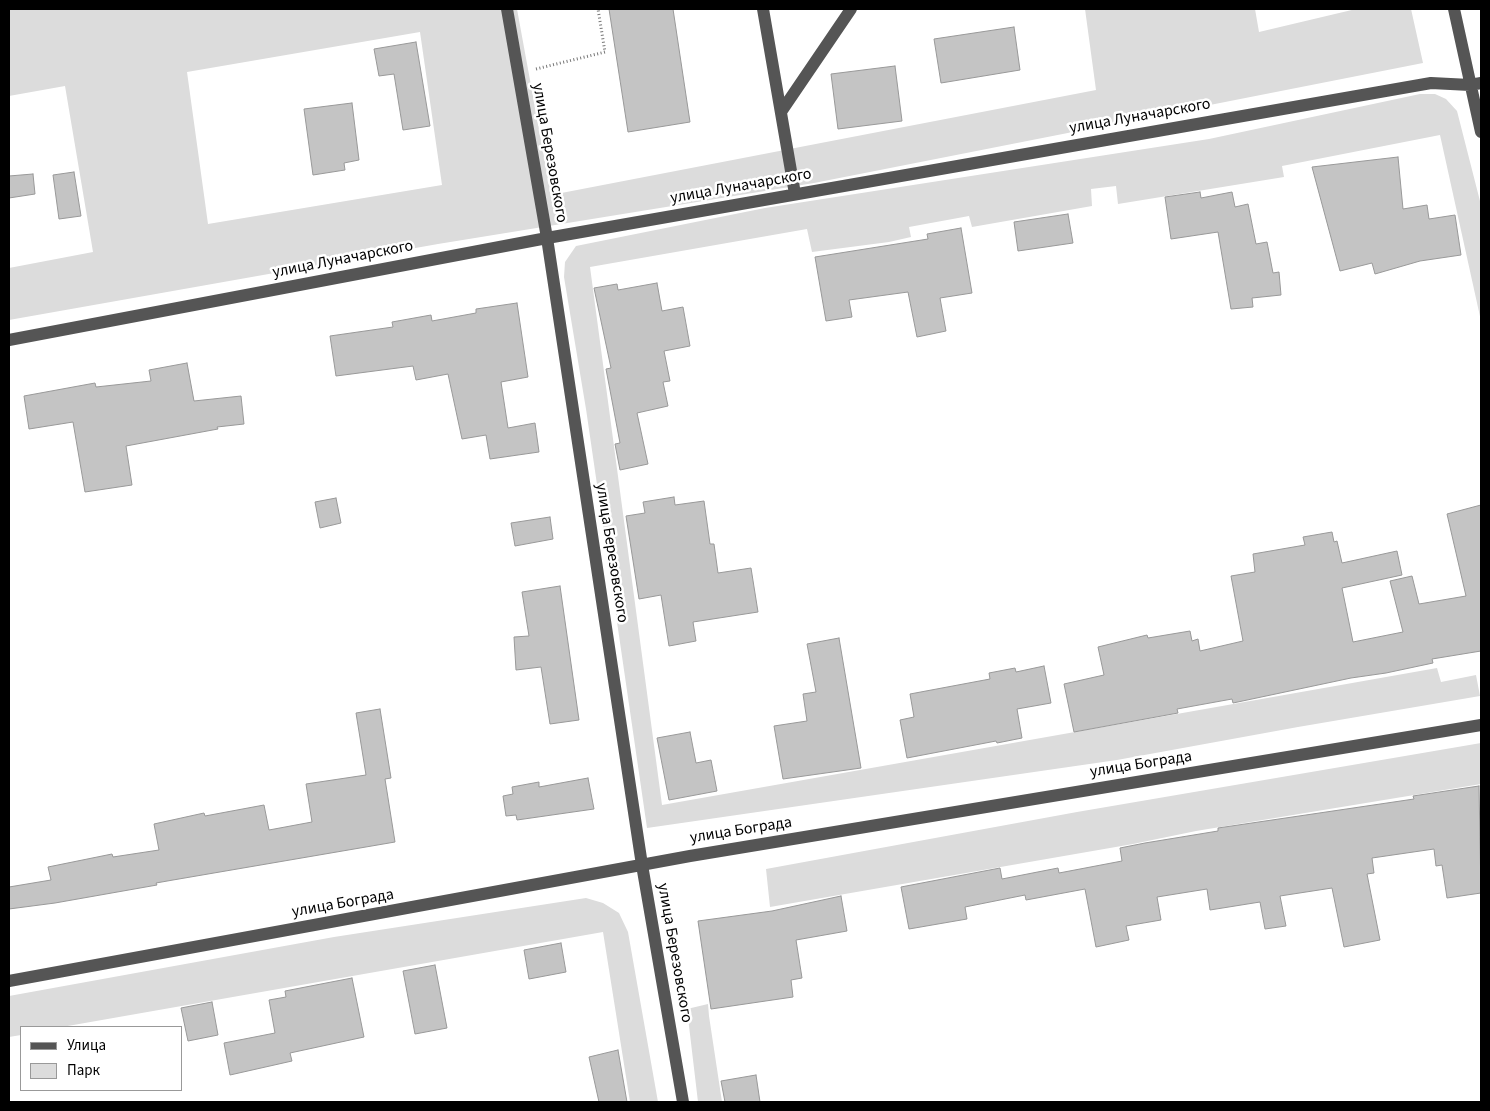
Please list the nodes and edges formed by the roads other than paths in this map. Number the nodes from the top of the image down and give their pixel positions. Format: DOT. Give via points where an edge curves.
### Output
graph roads {
  1 [pos="506,9"];
  2 [pos="763,9"];
  3 [pos="851,9"];
  4 [pos="1454,9"];
  5 [pos="1476,84"];
  6 [pos="781,112"];
  7 [pos="1481,132"];
  8 [pos="795,194"];
  9 [pos="547,238"];
  10 [pos="9,340"];
  11 [pos="1481,725"];
  12 [pos="642,865"];
  13 [pos="9,981"];
  14 [pos="683,1102"];
  1 -- 9 [label="street, улица Березовского"];
  2 -- 6 [label="street"];
  3 -- 6 [label="street"];
  4 -- 5 [label="street"];
  5 -- 7 [label="street"];
  5 -- 8 [label="street, улица Луначарского" via="1431,83"];
  6 -- 8 [label="street"];
  8 -- 9 [label="street, улица Луначарского"];
  9 -- 10 [label="street, улица Луначарского"];
  9 -- 12 [label="street, улица Березовского"];
  11 -- 12 [label="street, улица Бограда"];
  12 -- 13 [label="street, улица Бограда"];
  12 -- 14 [label="street, улица Березовского"];
}
